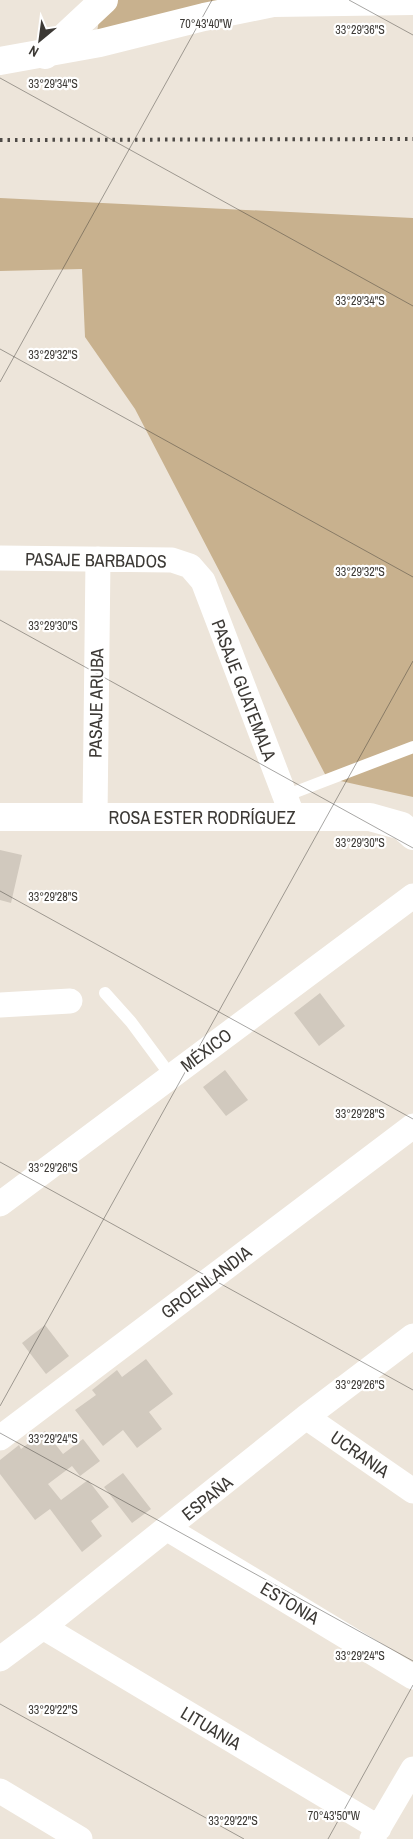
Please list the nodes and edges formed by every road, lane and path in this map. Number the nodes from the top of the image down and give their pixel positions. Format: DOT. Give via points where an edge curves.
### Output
graph roads {
  1 [pos="104,0"];
  2 [pos="403,0"];
  3 [pos="413,1"];
  4 [pos="268,2"];
  5 [pos="45,55"];
  6 [pos="0,61"];
  7 [pos="0,558"];
  8 [pos="98,559"];
  9 [pos="190,566"];
  10 [pos="413,747"];
  11 [pos="289,807"];
  12 [pos="0,817"];
  13 [pos="95,817"];
  14 [pos="407,831"];
  15 [pos="413,896"];
  16 [pos="105,993"];
  17 [pos="70,1002"];
  18 [pos="0,1005"];
  19 [pos="170,1076"];
  20 [pos="413,1126"];
  21 [pos="0,1204"];
  22 [pos="413,1336"];
  23 [pos="306,1417"];
  24 [pos="0,1438"];
  25 [pos="413,1491"];
  26 [pos="168,1529"];
  27 [pos="43,1627"];
  28 [pos="0,1659"];
  29 [pos="413,1678"];
  30 [pos="413,1769"];
  31 [pos="0,1790"];
  32 [pos="51,1833"];
  33 [pos="376,1833"];
  34 [pos="80,1839"];
  1 -- 5 [label="street"];
  2 -- 3 [label="street"];
  2 -- 4 [label="street"];
  4 -- 5 [label="street"];
  5 -- 6 [label="street"];
  7 -- 8 [label="street, PASAJE BARBADOS"];
  8 -- 9 [label="street, PASAJE BARBADOS" via="172,560"];
  8 -- 13 [label="street, PASAJE ARUBA"];
  9 -- 11 [label="street, PASAJE GUATEMALA" via="202,581"];
  10 -- 11 [label="lane"];
  11 -- 13 [label="street, ROSA ESTER RODRÍGUEZ"];
  11 -- 14 [label="street, ROSA ESTER RODRÍGUEZ" via="370,817"];
  12 -- 13 [label="street, ROSA ESTER RODRÍGUEZ"];
  15 -- 19 [label="street, MÉXICO"];
  16 -- 19 [label="lane" via="131,1022"];
  17 -- 18 [label="street"];
  19 -- 21 [label="street, MÉXICO"];
  20 -- 24 [label="street, GROENLANDIA"];
  22 -- 23 [label="street, ESPAÑA"];
  23 -- 25 [label="street, UCRANIA"];
  23 -- 26 [label="street, ESPAÑA"];
  26 -- 27 [label="street, ESPAÑA"];
  26 -- 29 [label="street, ESTONIA"];
  27 -- 28 [label="street, ESPAÑA"];
  27 -- 33 [label="street, LITUANIA"];
  30 -- 33 [label="street"];
  31 -- 32 [label="street"];
  32 -- 34 [label="street"];
}
